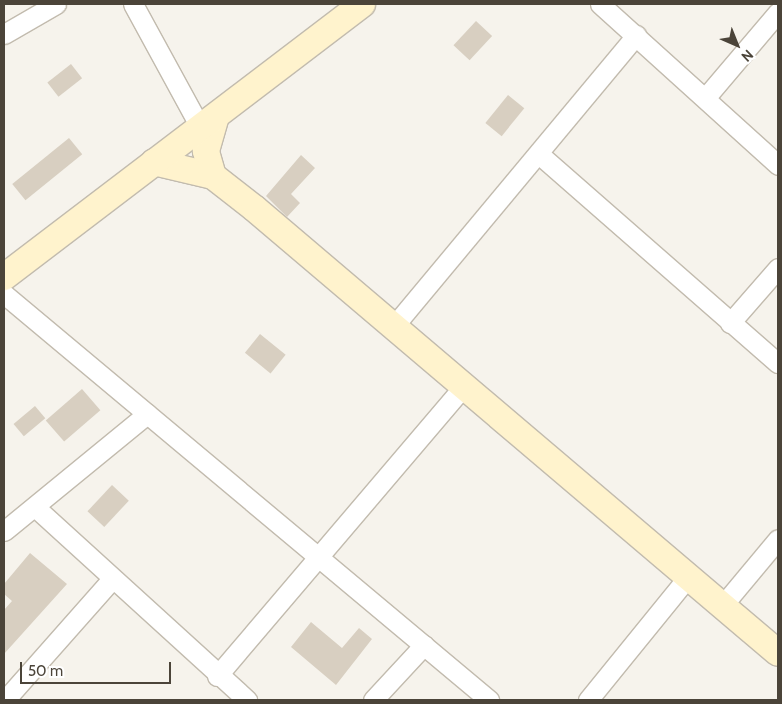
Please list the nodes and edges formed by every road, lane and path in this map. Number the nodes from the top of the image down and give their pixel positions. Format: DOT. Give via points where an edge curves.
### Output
graph roads {
  1 [pos="56,4"];
  2 [pos="133,4"];
  3 [pos="362,4"];
  4 [pos="600,4"];
  5 [pos="778,12"];
  6 [pos="4,34"];
  7 [pos="636,35"];
  8 [pos="706,97"];
  9 [pos="208,122"];
  10 [pos="540,155"];
  11 [pos="154,162"];
  12 [pos="778,165"];
  13 [pos="214,176"];
  14 [pos="778,268"];
  15 [pos="4,277"];
  16 [pos="4,294"];
  17 [pos="730,323"];
  18 [pos="392,327"];
  19 [pos="778,364"];
  20 [pos="463,387"];
  21 [pos="147,414"];
  22 [pos="35,507"];
  23 [pos="4,531"];
  24 [pos="778,539"];
  25 [pos="318,558"];
  26 [pos="688,578"];
  27 [pos="112,579"];
  28 [pos="722,606"];
  29 [pos="424,645"];
  30 [pos="778,653"];
  31 [pos="217,676"];
  32 [pos="5,700"];
  33 [pos="247,700"];
  34 [pos="373,700"];
  35 [pos="489,700"];
  36 [pos="588,700"];
  1 -- 6 [label="street"];
  2 -- 9 [label="street"];
  3 -- 9 [label="street"];
  4 -- 7 [label="street"];
  5 -- 8 [label="street"];
  7 -- 8 [label="street"];
  7 -- 10 [label="street"];
  8 -- 12 [label="street"];
  9 -- 11 [label="street"];
  9 -- 13 [label="street" via="206,151"];
  10 -- 17 [label="street"];
  10 -- 18 [label="street"];
  11 -- 13 [label="street"];
  11 -- 15 [label="street"];
  13 -- 18 [label="street"];
  14 -- 17 [label="street"];
  16 -- 21 [label="street"];
  17 -- 19 [label="street"];
  18 -- 20 [label="street"];
  20 -- 25 [label="street"];
  20 -- 26 [label="street"];
  21 -- 22 [label="street"];
  21 -- 25 [label="street"];
  22 -- 23 [label="street"];
  22 -- 27 [label="street"];
  24 -- 28 [label="street"];
  25 -- 29 [label="street"];
  25 -- 31 [label="street"];
  26 -- 28 [label="street"];
  26 -- 36 [label="street"];
  27 -- 31 [label="street"];
  27 -- 32 [label="street"];
  28 -- 30 [label="street"];
  29 -- 34 [label="street"];
  29 -- 35 [label="street"];
  31 -- 33 [label="street"];
}
